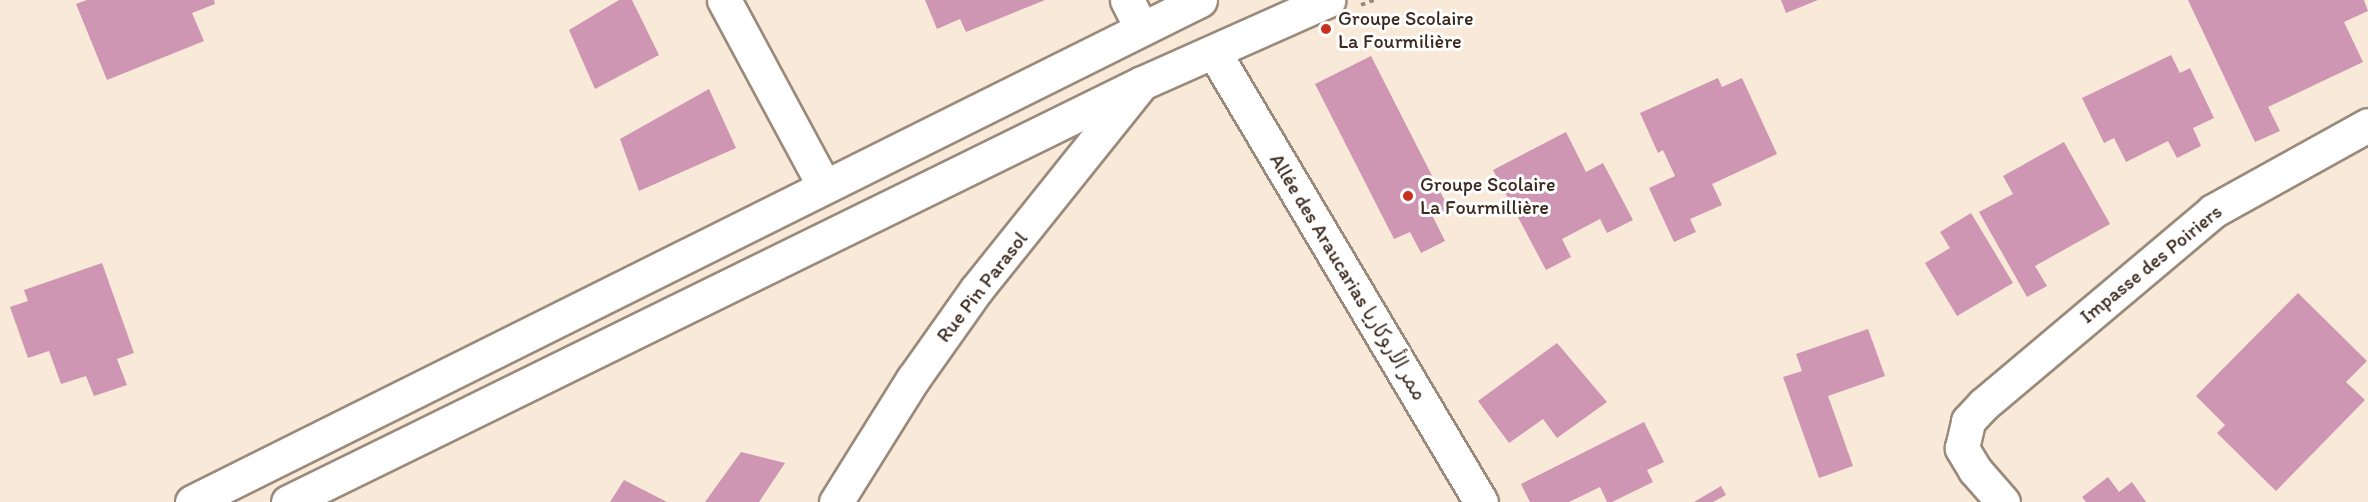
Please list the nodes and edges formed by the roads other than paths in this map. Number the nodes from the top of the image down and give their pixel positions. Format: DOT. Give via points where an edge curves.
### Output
graph roads {
  1 [pos="724,0"];
  2 [pos="1200,0"];
  3 [pos="1328,0"];
  4 [pos="1134,14"];
  5 [pos="1214,52"];
  6 [pos="1142,83"];
  7 [pos="2368,125"];
  8 [pos="824,186"];
  9 [pos="192,502"];
  10 [pos="288,502"];
  11 [pos="836,502"];
  12 [pos="1481,502"];
  13 [pos="2003,502"];
  1 -- 8 [label="main road"];
  2 -- 4 [label="main road"];
  3 -- 5 [label="main road"];
  4 -- 8 [label="main road"];
  5 -- 6 [label="main road"];
  5 -- 12 [label="main road, Allée des Araucarias ممر الأروكاريا"];
  6 -- 10 [label="main road"];
  6 -- 11 [label="main road, Rue Pin Parasol" via="976,290"];
  7 -- 13 [label="main road, Impasse des Poiriers" via="2213,211 1984,404 1968,421 1963,438 1966,458"];
  8 -- 9 [label="main road"];
}
